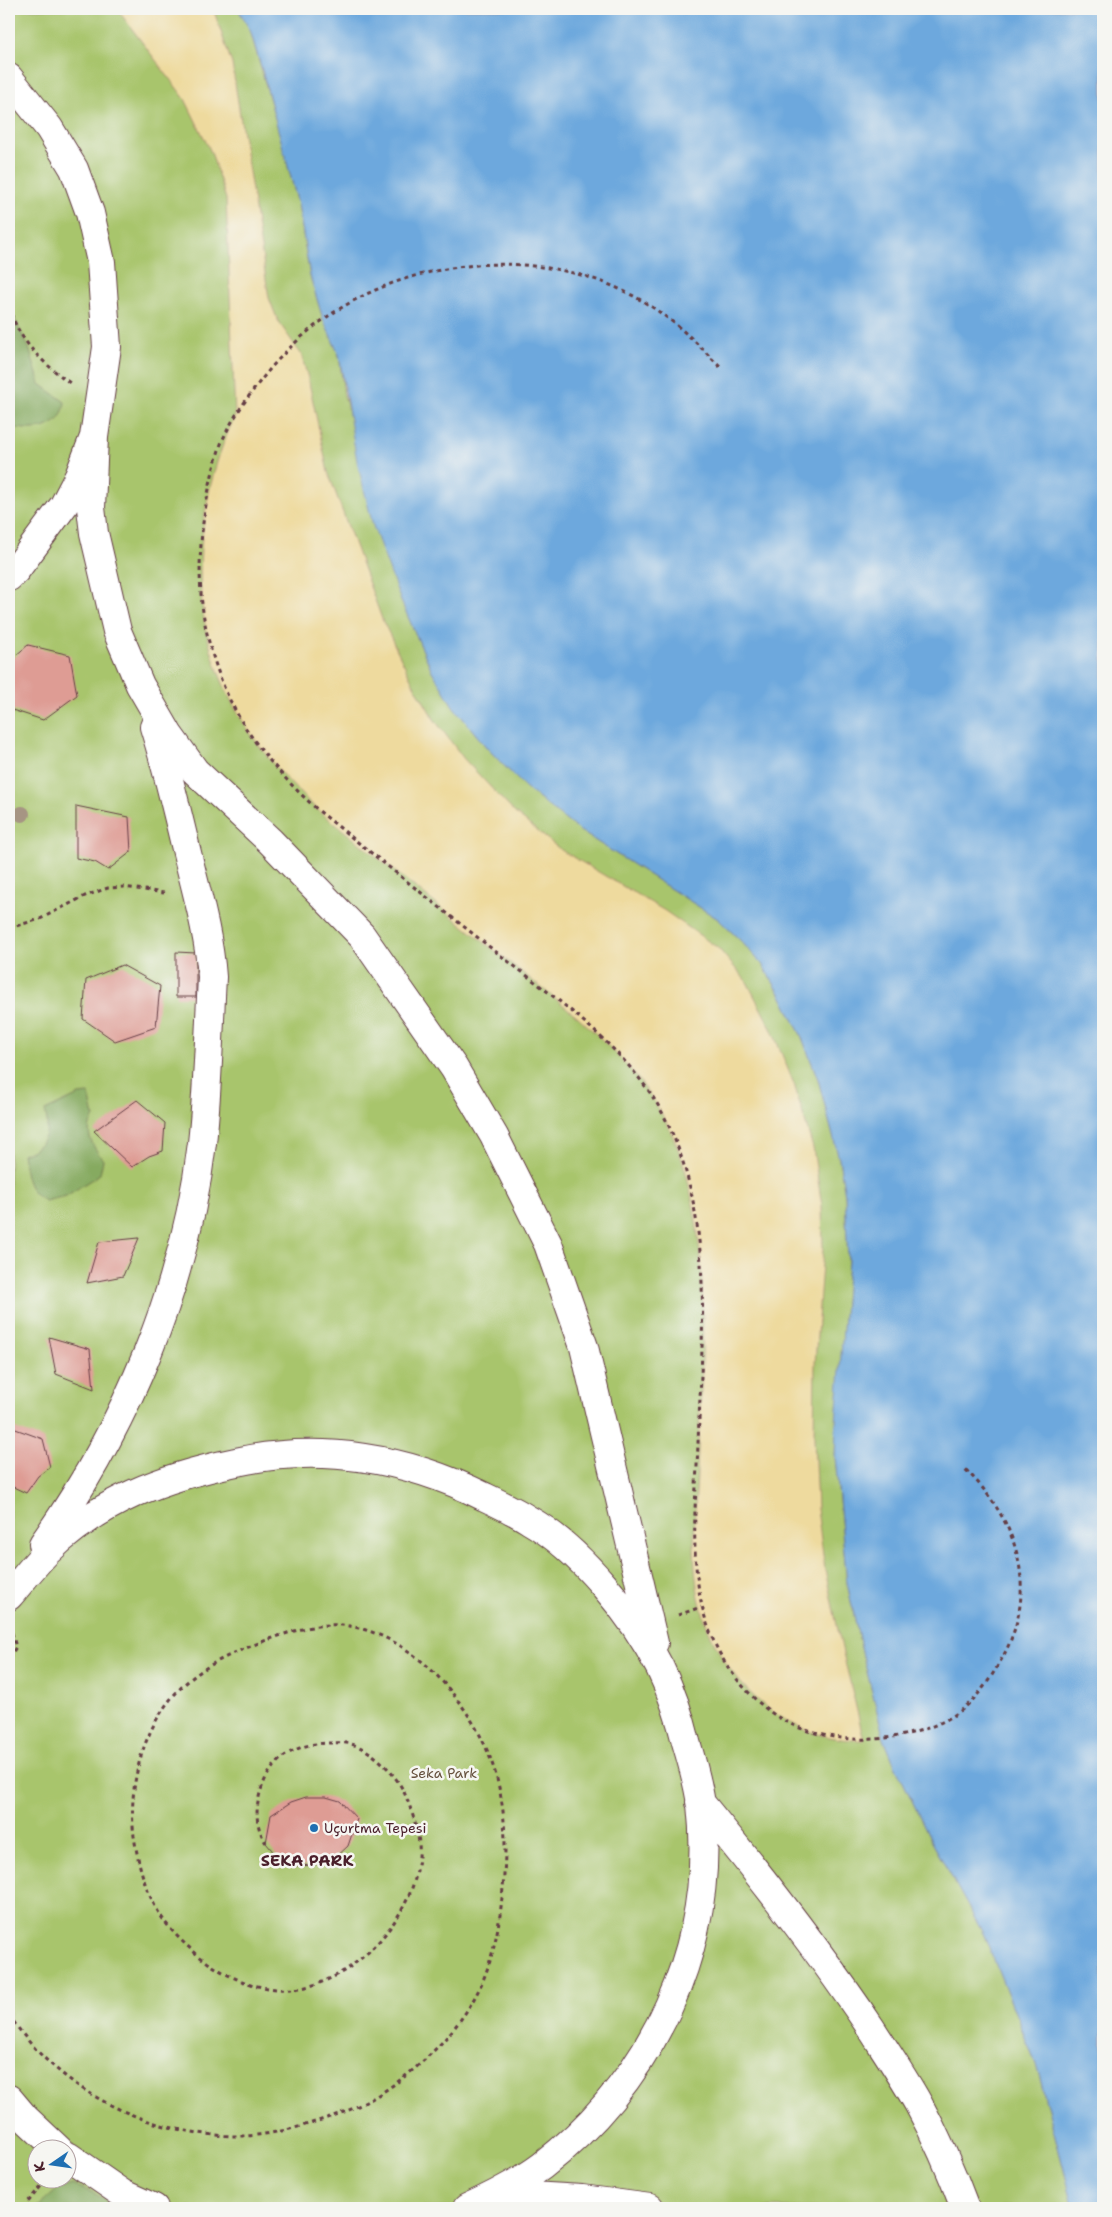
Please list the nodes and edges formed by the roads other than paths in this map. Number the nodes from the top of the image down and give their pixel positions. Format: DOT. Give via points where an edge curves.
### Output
graph roads {
  1 [pos="9,78"];
  2 [pos="94,437"];
  3 [pos="9,577"];
  4 [pos="140,685"];
  5 [pos="9,1595"];
  6 [pos="660,1669"];
  7 [pos="700,1802"];
  8 [pos="9,2099"];
  9 [pos="49,2140"];
  10 [pos="78,2163"];
  11 [pos="496,2194"];
  12 [pos="154,2208"];
  13 [pos="468,2208"];
  14 [pos="650,2208"];
  15 [pos="966,2208"];
  1 -- 2 [label="street" via="74,169 90,213 101,262 107,347"];
  2 -- 3 [label="street" via="64,504"];
  2 -- 4 [label="street" via="91,508 94,534 117,630"];
  4 -- 5 [label="street" via="162,752 209,949 212,977 201,1145 178,1264 126,1404 84,1484"];
  4 -- 6 [label="street" via="169,735 195,771 270,841 362,936 454,1068 494,1136 548,1244 584,1347"];
  5 -- 6 [label="street" via="46,1553 84,1522 128,1495 156,1483 275,1455 364,1457 434,1474 532,1521 567,1548 598,1579 630,1619"];
  6 -- 7 [label="street" via="680,1720"];
  7 -- 11 [label="street" via="704,1848 693,1937 665,2015 628,2078 605,2108 540,2167"];
  7 -- 15 [label="street" via="764,1880 892,2060 919,2105"];
  8 -- 9 [label="street"];
  10 -- 12 [label="street" via="123,2194"];
  11 -- 13 [label="street"];
  11 -- 14 [label="street" via="590,2200"];
}
